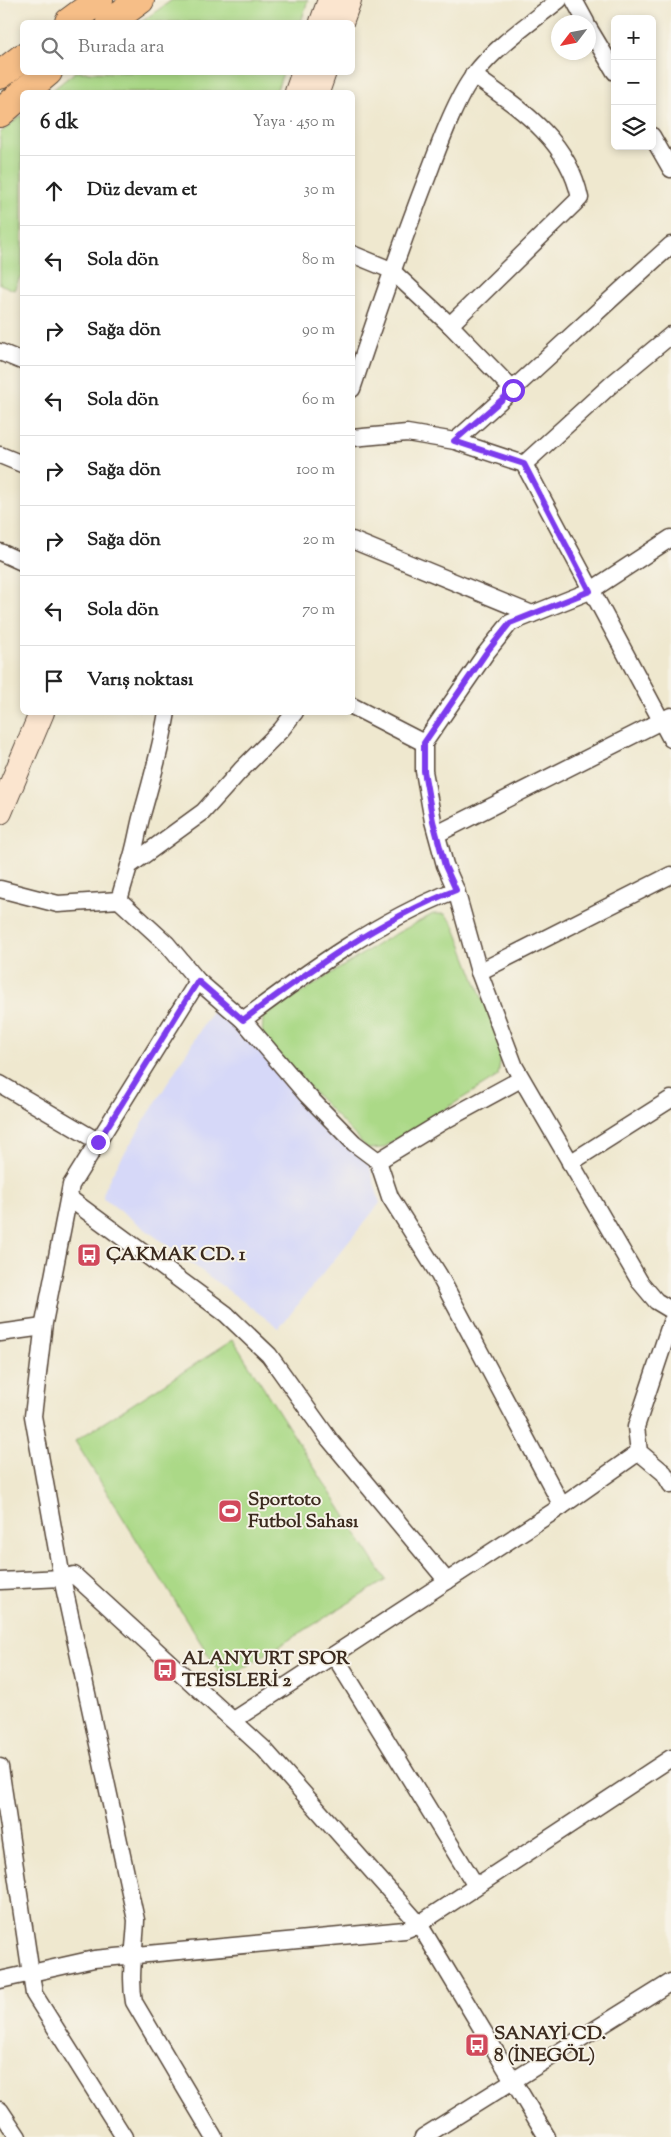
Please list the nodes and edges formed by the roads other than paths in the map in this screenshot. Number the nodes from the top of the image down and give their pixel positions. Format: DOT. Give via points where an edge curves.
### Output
graph roads {
  1 [pos="99,0"];
  2 [pos="140,0"];
  3 [pos="330,0"];
  4 [pos="349,0"];
  5 [pos="559,0"];
  6 [pos="574,0"];
  7 [pos="582,15"];
  8 [pos="72,20"];
  9 [pos="113,20"];
  10 [pos="323,20"];
  11 [pos="342,20"];
  12 [pos="596,40"];
  13 [pos="20,60"];
  14 [pos="611,65"];
  15 [pos="0,75"];
  16 [pos="44,75"];
  17 [pos="303,75"];
  18 [pos="323,75"];
  19 [pos="473,75"];
  20 [pos="27,90"];
  21 [pos="298,90"];
  22 [pos="318,90"];
  23 [pos="20,96"];
  24 [pos="0,113"];
  25 [pos="656,143"];
  26 [pos="671,168"];
  27 [pos="671,245"];
  28 [pos="355,255"];
  29 [pos="392,270"];
  30 [pos="450,325"];
  31 [pos="671,335"];
  32 [pos="0,352"];
  33 [pos="20,360"];
  34 [pos="355,380"];
  35 [pos="513,390"];
  36 [pos="355,438"];
  37 [pos="454,441"];
  38 [pos="0,455"];
  39 [pos="20,463"];
  40 [pos="524,464"];
  41 [pos="671,538"];
  42 [pos="355,541"];
  43 [pos="0,552"];
  44 [pos="20,561"];
  45 [pos="590,591"];
  46 [pos="532,614"];
  47 [pos="355,708"];
  48 [pos="40,715"];
  49 [pos="166,715"];
  50 [pos="293,715"];
  51 [pos="666,718"];
  52 [pos="671,739"];
  53 [pos="424,743"];
  54 [pos="7,778"];
  55 [pos="0,812"];
  56 [pos="437,834"];
  57 [pos="129,866"];
  58 [pos="671,876"];
  59 [pos="0,889"];
  60 [pos="456,890"];
  61 [pos="119,900"];
  62 [pos="479,972"];
  63 [pos="198,981"];
  64 [pos="243,1020"];
  65 [pos="521,1079"];
  66 [pos="0,1084"];
  67 [pos="671,1098"];
  68 [pos="98,1142"];
  69 [pos="378,1161"];
  70 [pos="570,1164"];
  71 [pos="69,1198"];
  72 [pos="671,1310"];
  73 [pos="671,1322"];
  74 [pos="43,1327"];
  75 [pos="0,1333"];
  76 [pos="639,1452"];
  77 [pos="671,1485"];
  78 [pos="562,1506"];
  79 [pos="62,1578"];
  80 [pos="0,1581"];
  81 [pos="447,1581"];
  82 [pos="334,1655"];
  83 [pos="234,1720"];
  84 [pos="671,1758"];
  85 [pos="0,1767"];
  86 [pos="476,1886"];
  87 [pos="418,1924"];
  88 [pos="135,1956"];
  89 [pos="31,1973"];
  90 [pos="1,1976"];
  91 [pos="671,1982"];
  92 [pos="514,2081"];
  93 [pos="0,2110"];
  94 [pos="18,2137"];
  95 [pos="124,2137"];
  96 [pos="214,2137"];
  97 [pos="423,2137"];
  98 [pos="547,2137"];
  1 -- 8 [label="highway"];
  2 -- 9 [label="highway"];
  3 -- 10 [label="street"];
  4 -- 11 [label="street"];
  5 -- 19 [label="street"];
  6 -- 7 [label="street"];
  12 -- 14 [label="street"];
  13 -- 15 [label="highway"];
  16 -- 20 [label="highway"];
  17 -- 21 [label="street"];
  18 -- 22 [label="street"];
  19 -- 29 [label="street" via="443,136"];
  19 -- 30 [label="street" via="544,129 563,155 580,198"];
  23 -- 24 [label="highway"];
  25 -- 26 [label="street"];
  27 -- 35 [label="street"];
  28 -- 29 [label="street"];
  29 -- 30 [label="street"];
  29 -- 34 [label="street"];
  30 -- 35 [label="street"];
  31 -- 40 [label="street"];
  32 -- 33 [label="street"];
  35 -- 37 [label="street"];
  36 -- 37 [label="street" via="407,433"];
  37 -- 40 [label="street"];
  38 -- 39 [label="street"];
  40 -- 45 [label="street"];
  41 -- 45 [label="street"];
  42 -- 46 [label="street"];
  43 -- 44 [label="street"];
  45 -- 46 [label="street"];
  45 -- 51 [label="street"];
  46 -- 53 [label="street" via="510,623"];
  47 -- 53 [label="street"];
  48 -- 54 [label="street"];
  49 -- 57 [label="street"];
  50 -- 57 [label="street" via="203,812"];
  51 -- 52 [label="street"];
  51 -- 56 [label="street"];
  53 -- 56 [label="street" via="424,771"];
  54 -- 55 [label="street"];
  56 -- 60 [label="street" via="445,866"];
  57 -- 61 [label="street"];
  58 -- 62 [label="street"];
  59 -- 61 [label="street" via="58,904"];
  60 -- 62 [label="street"];
  60 -- 64 [label="street" via="415,906 316,965"];
  61 -- 63 [label="street" via="166,944"];
  62 -- 65 [label="street"];
  63 -- 64 [label="street"];
  63 -- 68 [label="street"];
  64 -- 69 [label="street" via="314,1102 354,1143"];
  65 -- 69 [label="street"];
  65 -- 70 [label="street"];
  66 -- 68 [label="street"];
  67 -- 70 [label="street"];
  68 -- 71 [label="street" via="72,1185"];
  69 -- 78 [label="street" via="390,1197 439,1276"];
  70 -- 72 [label="street" via="640,1282 656,1301"];
  71 -- 74 [label="street"];
  71 -- 81 [label="street" via="226,1314 269,1355 329,1439"];
  73 -- 76 [label="street" via="636,1427"];
  74 -- 75 [label="street"];
  74 -- 79 [label="street" via="33,1416"];
  76 -- 77 [label="street" via="664,1473"];
  76 -- 78 [label="street"];
  78 -- 81 [label="street"];
  79 -- 80 [label="street"];
  79 -- 83 [label="street" via="74,1575"];
  79 -- 88 [label="street" via="127,1871 136,1920"];
  81 -- 82 [label="street"];
  82 -- 83 [label="street"];
  82 -- 86 [label="street"];
  83 -- 87 [label="street" via="264,1749"];
  84 -- 86 [label="street"];
  85 -- 89 [label="street"];
  86 -- 87 [label="street"];
  87 -- 88 [label="street" via="405,1930"];
  87 -- 92 [label="street"];
  88 -- 89 [label="street" via="94,1959"];
  88 -- 96 [label="street" via="130,1978 134,2002"];
  89 -- 90 [label="street"];
  89 -- 95 [label="street" via="34,1994"];
  91 -- 92 [label="street"];
  92 -- 97 [label="street"];
  92 -- 98 [label="street"];
  93 -- 94 [label="street"];
}
